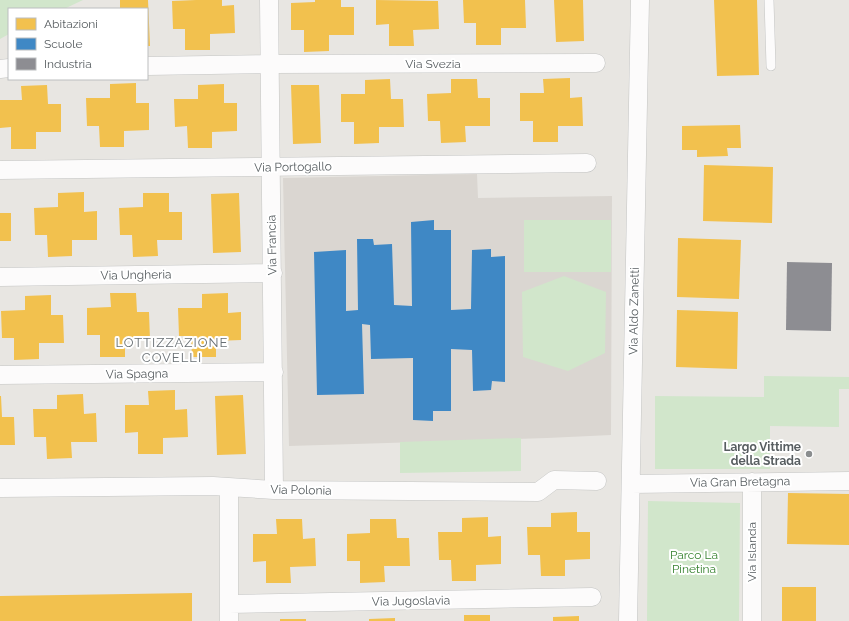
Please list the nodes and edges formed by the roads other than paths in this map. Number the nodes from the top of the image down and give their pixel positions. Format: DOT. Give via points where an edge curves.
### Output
graph roads {
  1 [pos="269,0"];
  2 [pos="640,0"];
  3 [pos="769,0"];
  4 [pos="270,64"];
  5 [pos="596,64"];
  6 [pos="148,66"];
  7 [pos="771,66"];
  8 [pos="587,163"];
  9 [pos="271,168"];
  10 [pos="0,170"];
  11 [pos="272,273"];
  12 [pos="0,277"];
  13 [pos="274,372"];
  14 [pos="0,376"];
  15 [pos="597,481"];
  16 [pos="849,481"];
  17 [pos="752,482"];
  18 [pos="631,484"];
  19 [pos="0,488"];
  20 [pos="229,488"];
  21 [pos="274,490"];
  22 [pos="592,597"];
  23 [pos="229,613"];
  24 [pos="628,621"];
  25 [pos="752,621"];
  1 -- 4 [label="street, Via Francia"];
  2 -- 18 [label="street, Via Aldo Zanetti"];
  3 -- 7 [label="lane"];
  4 -- 5 [label="street, Via Svezia"];
  4 -- 6 [label="street, Via Svezia"];
  4 -- 9 [label="street, Via Francia"];
  8 -- 9 [label="street, Via Portogallo"];
  9 -- 10 [label="street, Via Portogallo"];
  9 -- 11 [label="street, Via Francia"];
  11 -- 12 [label="street, Via Ungheria"];
  11 -- 13 [label="street, Via Francia"];
  13 -- 14 [label="street, Via Spagna"];
  13 -- 21 [label="street, Via Francia"];
  15 -- 21 [label="street, Via Polonia" via="554,480 538,492"];
  16 -- 17 [label="street, Via Gran Bretagna"];
  17 -- 18 [label="street, Via Gran Bretagna"];
  17 -- 25 [label="street, Via Islanda"];
  18 -- 24 [label="street, Via Aldo Zanetti"];
  19 -- 20 [label="street, Via Polonia"];
  20 -- 21 [label="street, Via Polonia"];
  20 -- 23 [label="street"];
  22 -- 23 [label="street, Via Jugoslavia"];
}
